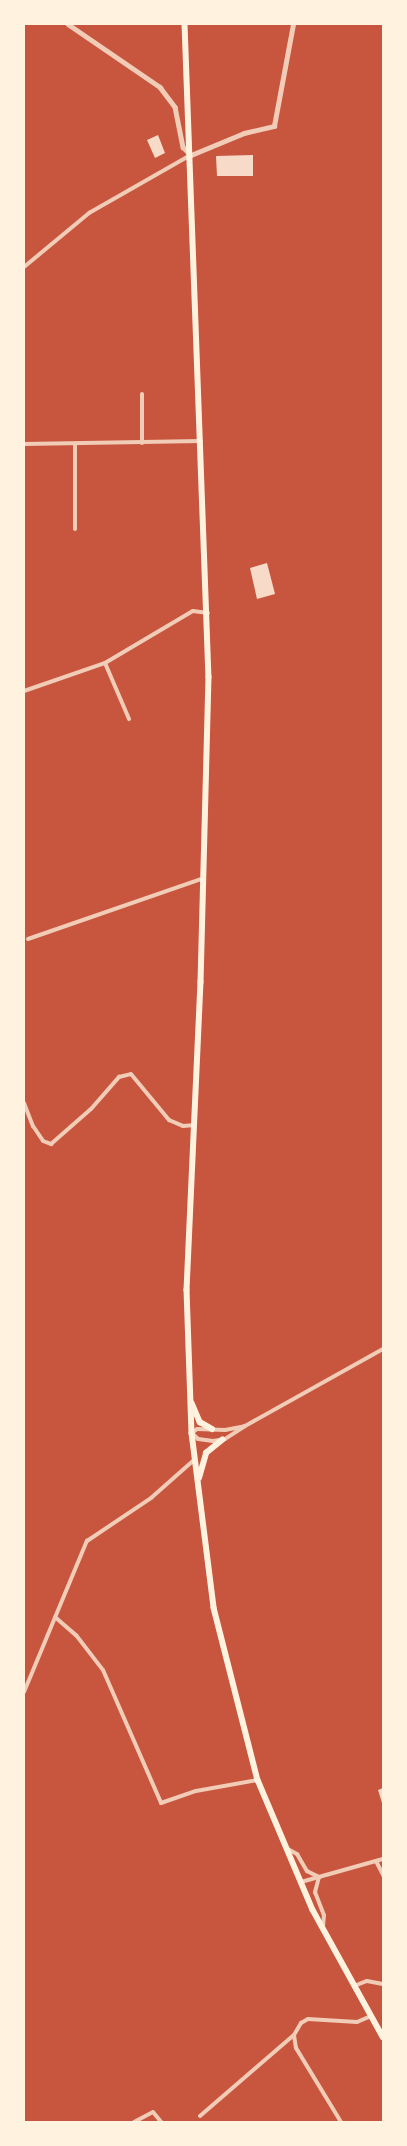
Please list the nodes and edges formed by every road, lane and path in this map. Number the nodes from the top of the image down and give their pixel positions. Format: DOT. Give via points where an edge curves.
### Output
graph roads {
  1 [pos="68,24"];
  2 [pos="185,24"];
  3 [pos="293,24"];
  4 [pos="191,155"];
  5 [pos="24,267"];
  6 [pos="142,394"];
  7 [pos="201,441"];
  8 [pos="142,443"];
  9 [pos="24,444"];
  10 [pos="75,445"];
  11 [pos="75,529"];
  12 [pos="208,613"];
  13 [pos="105,663"];
  14 [pos="24,691"];
  15 [pos="129,719"];
  16 [pos="204,878"];
  17 [pos="28,939"];
  18 [pos="24,1103"];
  19 [pos="195,1125"];
  20 [pos="383,1349"];
  21 [pos="190,1391"];
  22 [pos="245,1426"];
  23 [pos="212,1429"];
  24 [pos="192,1433"];
  25 [pos="222,1440"];
  26 [pos="194,1460"];
  27 [pos="198,1493"];
  28 [pos="55,1617"];
  29 [pos="24,1692"];
  30 [pos="258,1780"];
  31 [pos="285,1847"];
  32 [pos="383,1859"];
  33 [pos="376,1861"];
  34 [pos="383,1875"];
  35 [pos="318,1877"];
  36 [pos="300,1882"];
  37 [pos="322,1930"];
  38 [pos="383,1984"];
  39 [pos="354,1986"];
  40 [pos="371,2016"];
  41 [pos="294,2035"];
  42 [pos="383,2037"];
  43 [pos="200,2116"];
  44 [pos="134,2122"];
  45 [pos="161,2122"];
  46 [pos="342,2122"];
  1 -- 4 [label="street" via="160,87 174,106 183,147"];
  2 -- 4 [label="main road"];
  3 -- 4 [label="street" via="274,126"];
  4 -- 5 [label="street" via="89,213"];
  4 -- 7 [label="main road"];
  6 -- 8 [label="street"];
  7 -- 8 [label="street"];
  7 -- 12 [label="main road"];
  8 -- 10 [label="street"];
  9 -- 10 [label="street"];
  10 -- 11 [label="street"];
  12 -- 13 [label="street" via="192,612"];
  12 -- 16 [label="main road" via="210,678"];
  13 -- 14 [label="street"];
  13 -- 15 [label="street"];
  16 -- 17 [label="street"];
  16 -- 19 [label="main road"];
  18 -- 19 [label="street" via="38,1134 45,1144 51,1144 91,1109 119,1078 131,1074 170,1120 182,1126"];
  19 -- 21 [label="main road" via="187,1290"];
  20 -- 22 [label="street"];
  21 -- 23 [label="main road" via="196,1417"];
  21 -- 24 [label="main road"];
  22 -- 23 [label="street"];
  22 -- 25 [label="street"];
  23 -- 24 [label="street" via="197,1429"];
  24 -- 25 [label="street" via="203,1441"];
  24 -- 26 [label="main road"];
  25 -- 27 [label="main road" via="204,1457"];
  26 -- 27 [label="main road"];
  26 -- 28 [label="street" via="151,1498 86,1540"];
  27 -- 30 [label="main road" via="214,1608"];
  28 -- 29 [label="street"];
  28 -- 30 [label="street" via="76,1635 103,1670 161,1803 196,1790"];
  30 -- 31 [label="main road"];
  31 -- 35 [label="street" via="294,1851 307,1871"];
  31 -- 36 [label="main road"];
  32 -- 33 [label="street"];
  33 -- 34 [label="street"];
  33 -- 35 [label="street"];
  35 -- 36 [label="street"];
  35 -- 37 [label="street" via="315,1892 324,1914"];
  36 -- 37 [label="main road"];
  37 -- 39 [label="main road"];
  38 -- 39 [label="street" via="368,1982"];
  39 -- 40 [label="main road"];
  40 -- 41 [label="street" via="357,2022 308,2019 301,2023"];
  40 -- 42 [label="main road"];
  41 -- 43 [label="street"];
  41 -- 46 [label="street" via="296,2048"];
  44 -- 45 [label="street" via="153,2112"];
}
